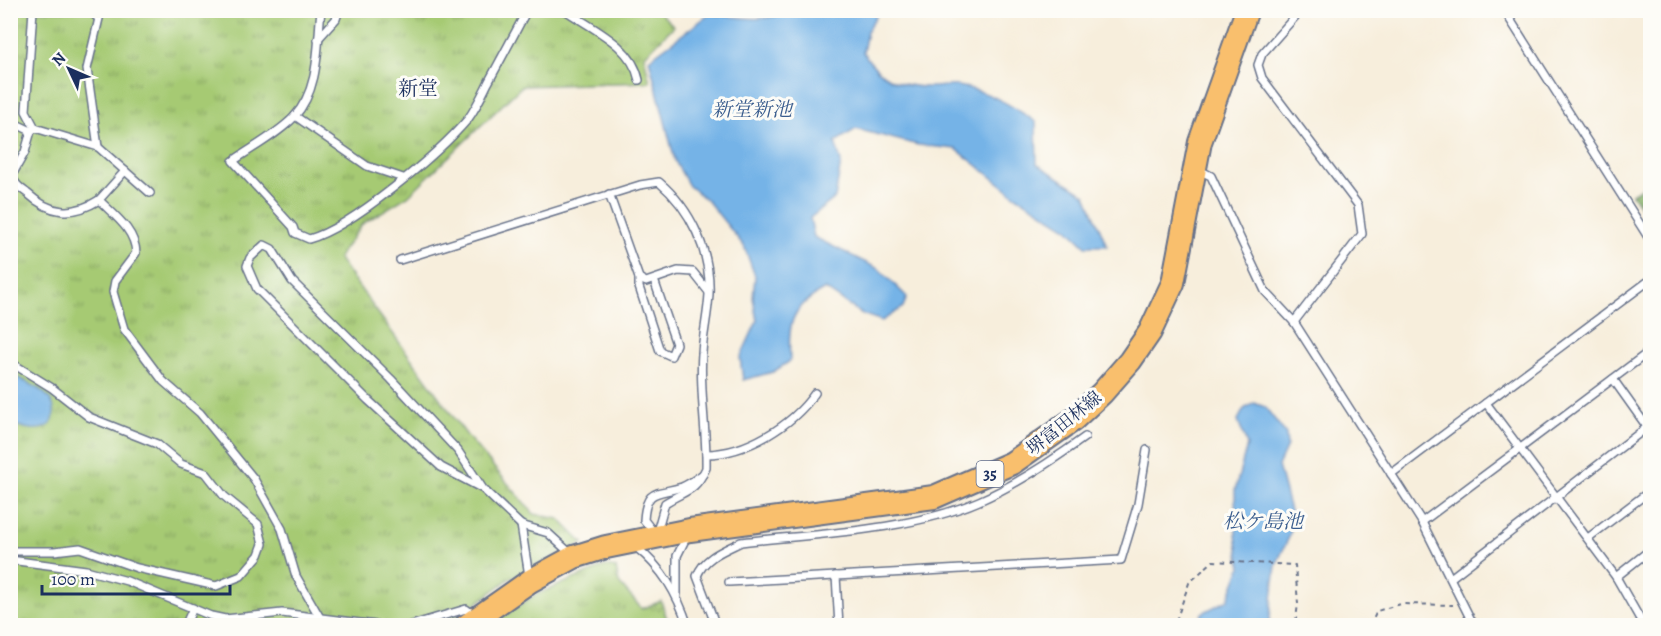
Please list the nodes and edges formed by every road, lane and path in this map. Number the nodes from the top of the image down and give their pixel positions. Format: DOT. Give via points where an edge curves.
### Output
graph roads {
  1 [pos="33,10"];
  2 [pos="89,10"];
  3 [pos="321,10"];
  4 [pos="339,10"];
  5 [pos="527,10"];
  6 [pos="565,10"];
  7 [pos="1247,10"];
  8 [pos="1301,10"];
  9 [pos="1504,10"];
  10 [pos="99,14"];
  11 [pos="318,39"];
  12 [pos="639,80"];
  13 [pos="295,116"];
  14 [pos="10,121"];
  15 [pos="33,130"];
  16 [pos="98,147"];
  17 [pos="10,156"];
  18 [pos="1197,168"];
  19 [pos="125,171"];
  20 [pos="12,176"];
  21 [pos="403,178"];
  22 [pos="150,193"];
  23 [pos="609,194"];
  24 [pos="99,200"];
  25 [pos="1650,240"];
  26 [pos="399,260"];
  27 [pos="639,278"];
  28 [pos="654,279"];
  29 [pos="1650,280"];
  30 [pos="710,293"];
  31 [pos="1294,322"];
  32 [pos="1650,351"];
  33 [pos="10,362"];
  34 [pos="1613,379"];
  35 [pos="815,393"];
  36 [pos="1486,403"];
  37 [pos="1649,428"];
  38 [pos="1085,437"];
  39 [pos="1521,448"];
  40 [pos="1147,450"];
  41 [pos="706,454"];
  42 [pos="703,474"];
  43 [pos="1391,474"];
  44 [pos="483,489"];
  45 [pos="1650,490"];
  46 [pos="1558,496"];
  47 [pos="1422,522"];
  48 [pos="521,525"];
  49 [pos="690,530"];
  50 [pos="656,535"];
  51 [pos="1588,538"];
  52 [pos="631,542"];
  53 [pos="10,550"];
  54 [pos="1650,550"];
  55 [pos="574,557"];
  56 [pos="10,560"];
  57 [pos="836,576"];
  58 [pos="1452,577"];
  59 [pos="1616,577"];
  60 [pos="530,580"];
  61 [pos="729,582"];
  62 [pos="677,594"];
  63 [pos="1465,605"];
  64 [pos="193,608"];
  65 [pos="319,616"];
  66 [pos="471,622"];
  67 [pos="185,626"];
  68 [pos="384,626"];
  69 [pos="408,626"];
  70 [pos="688,626"];
  71 [pos="716,626"];
  72 [pos="839,626"];
  73 [pos="1169,626"];
  74 [pos="1296,626"];
  75 [pos="1370,626"];
  76 [pos="1474,626"];
  77 [pos="1644,626"];
  1 -- 15 [label="lane" via="26,111"];
  2 -- 10 [label="lane"];
  3 -- 11 [label="lane"];
  4 -- 11 [label="lane" via="336,20"];
  5 -- 21 [label="lane" via="468,118 416,171"];
  6 -- 12 [label="lane" via="621,48 633,61"];
  7 -- 18 [label="main road, 堺富田林線 / 35" via="1200,142"];
  8 -- 31 [label="lane" via="1262,54 1258,66 1262,78 1358,205 1362,234"];
  9 -- 25 [label="lane"];
  10 -- 16 [label="lane" via="87,69"];
  11 -- 13 [label="lane" via="311,88"];
  13 -- 21 [label="lane" via="367,166"];
  13 -- 21 [label="lane" via="233,161 301,237 321,236"];
  14 -- 15 [label="lane"];
  15 -- 16 [label="lane"];
  15 -- 20 [label="lane"];
  16 -- 19 [label="lane"];
  17 -- 20 [label="lane"];
  18 -- 31 [label="lane" via="1211,176 1265,291"];
  18 -- 49 [label="main road, 堺富田林線 / 35" via="1173,283 1150,332 1102,393 1038,446 982,477 934,496"];
  19 -- 22 [label="lane"];
  19 -- 24 [label="lane"];
  20 -- 24 [label="lane" via="17,185 52,211 64,213"];
  23 -- 26 [label="lane"];
  23 -- 27 [label="lane"];
  23 -- 30 [label="lane" via="658,182 667,189 685,211 703,246"];
  24 -- 65 [label="lane" via="128,228 135,242 136,254 115,281 113,292 124,329 164,381 200,413 254,478 282,529 296,576"];
  27 -- 28 [label="lane" via="646,282"];
  27 -- 28 [label="lane" via="660,351 671,356 676,344"];
  28 -- 30 [label="lane" via="678,271 693,272"];
  29 -- 36 [label="lane"];
  30 -- 41 [label="lane" via="701,355"];
  31 -- 43 [label="lane"];
  32 -- 34 [label="lane"];
  33 -- 53 [label="lane" via="89,417 158,444 181,464 206,473 224,496 258,524 262,544 259,555 241,576 216,586 137,568 80,548"];
  34 -- 37 [label="lane"];
  34 -- 39 [label="lane"];
  35 -- 41 [label="lane" via="772,434 720,454"];
  36 -- 39 [label="lane"];
  36 -- 43 [label="lane"];
  37 -- 46 [label="lane"];
  38 -- 71 [label="lane" via="1006,487 931,517 741,542 723,550 707,561 697,576"];
  39 -- 46 [label="lane"];
  39 -- 47 [label="lane"];
  40 -- 57 [label="lane" via="1138,504 1121,560"];
  41 -- 42 [label="lane"];
  42 -- 50 [label="lane" via="696,486 665,503"];
  42 -- 50 [label="lane" via="680,488 651,496 645,504 644,520"];
  43 -- 47 [label="lane"];
  44 -- 44 [label="lane" via="441,467 257,289 247,266 255,252 264,245 272,249 292,281 458,451"];
  44 -- 48 [label="lane"];
  45 -- 51 [label="lane"];
  46 -- 51 [label="lane"];
  46 -- 58 [label="lane"];
  47 -- 58 [label="lane"];
  48 -- 55 [label="lane" via="548,533"];
  48 -- 60 [label="lane"];
  49 -- 50 [label="main road, 堺富田林線 / 35"];
  49 -- 62 [label="lane" via="677,556"];
  50 -- 52 [label="main road, 堺富田林線 / 35"];
  51 -- 59 [label="lane"];
  52 -- 55 [label="main road, 堺富田林線 / 35"];
  52 -- 62 [label="lane" via="656,563"];
  54 -- 59 [label="lane"];
  55 -- 60 [label="main road, 堺富田林線 / 35"];
  56 -- 64 [label="lane" via="86,570 127,581"];
  57 -- 61 [label="lane"];
  57 -- 72 [label="lane"];
  58 -- 63 [label="lane"];
  59 -- 77 [label="lane"];
  60 -- 66 [label="main road, 堺富田林線 / 35"];
  62 -- 70 [label="lane"];
  63 -- 75 [label="path" via="1401,604 1377,611"];
  63 -- 76 [label="lane"];
  64 -- 65 [label="lane" via="225,619 282,613"];
  64 -- 67 [label="lane"];
  65 -- 68 [label="lane"];
  66 -- 69 [label="lane" via="466,609"];
  73 -- 74 [label="path" via="1176,621 1189,582 1214,561 1295,565"];
}
